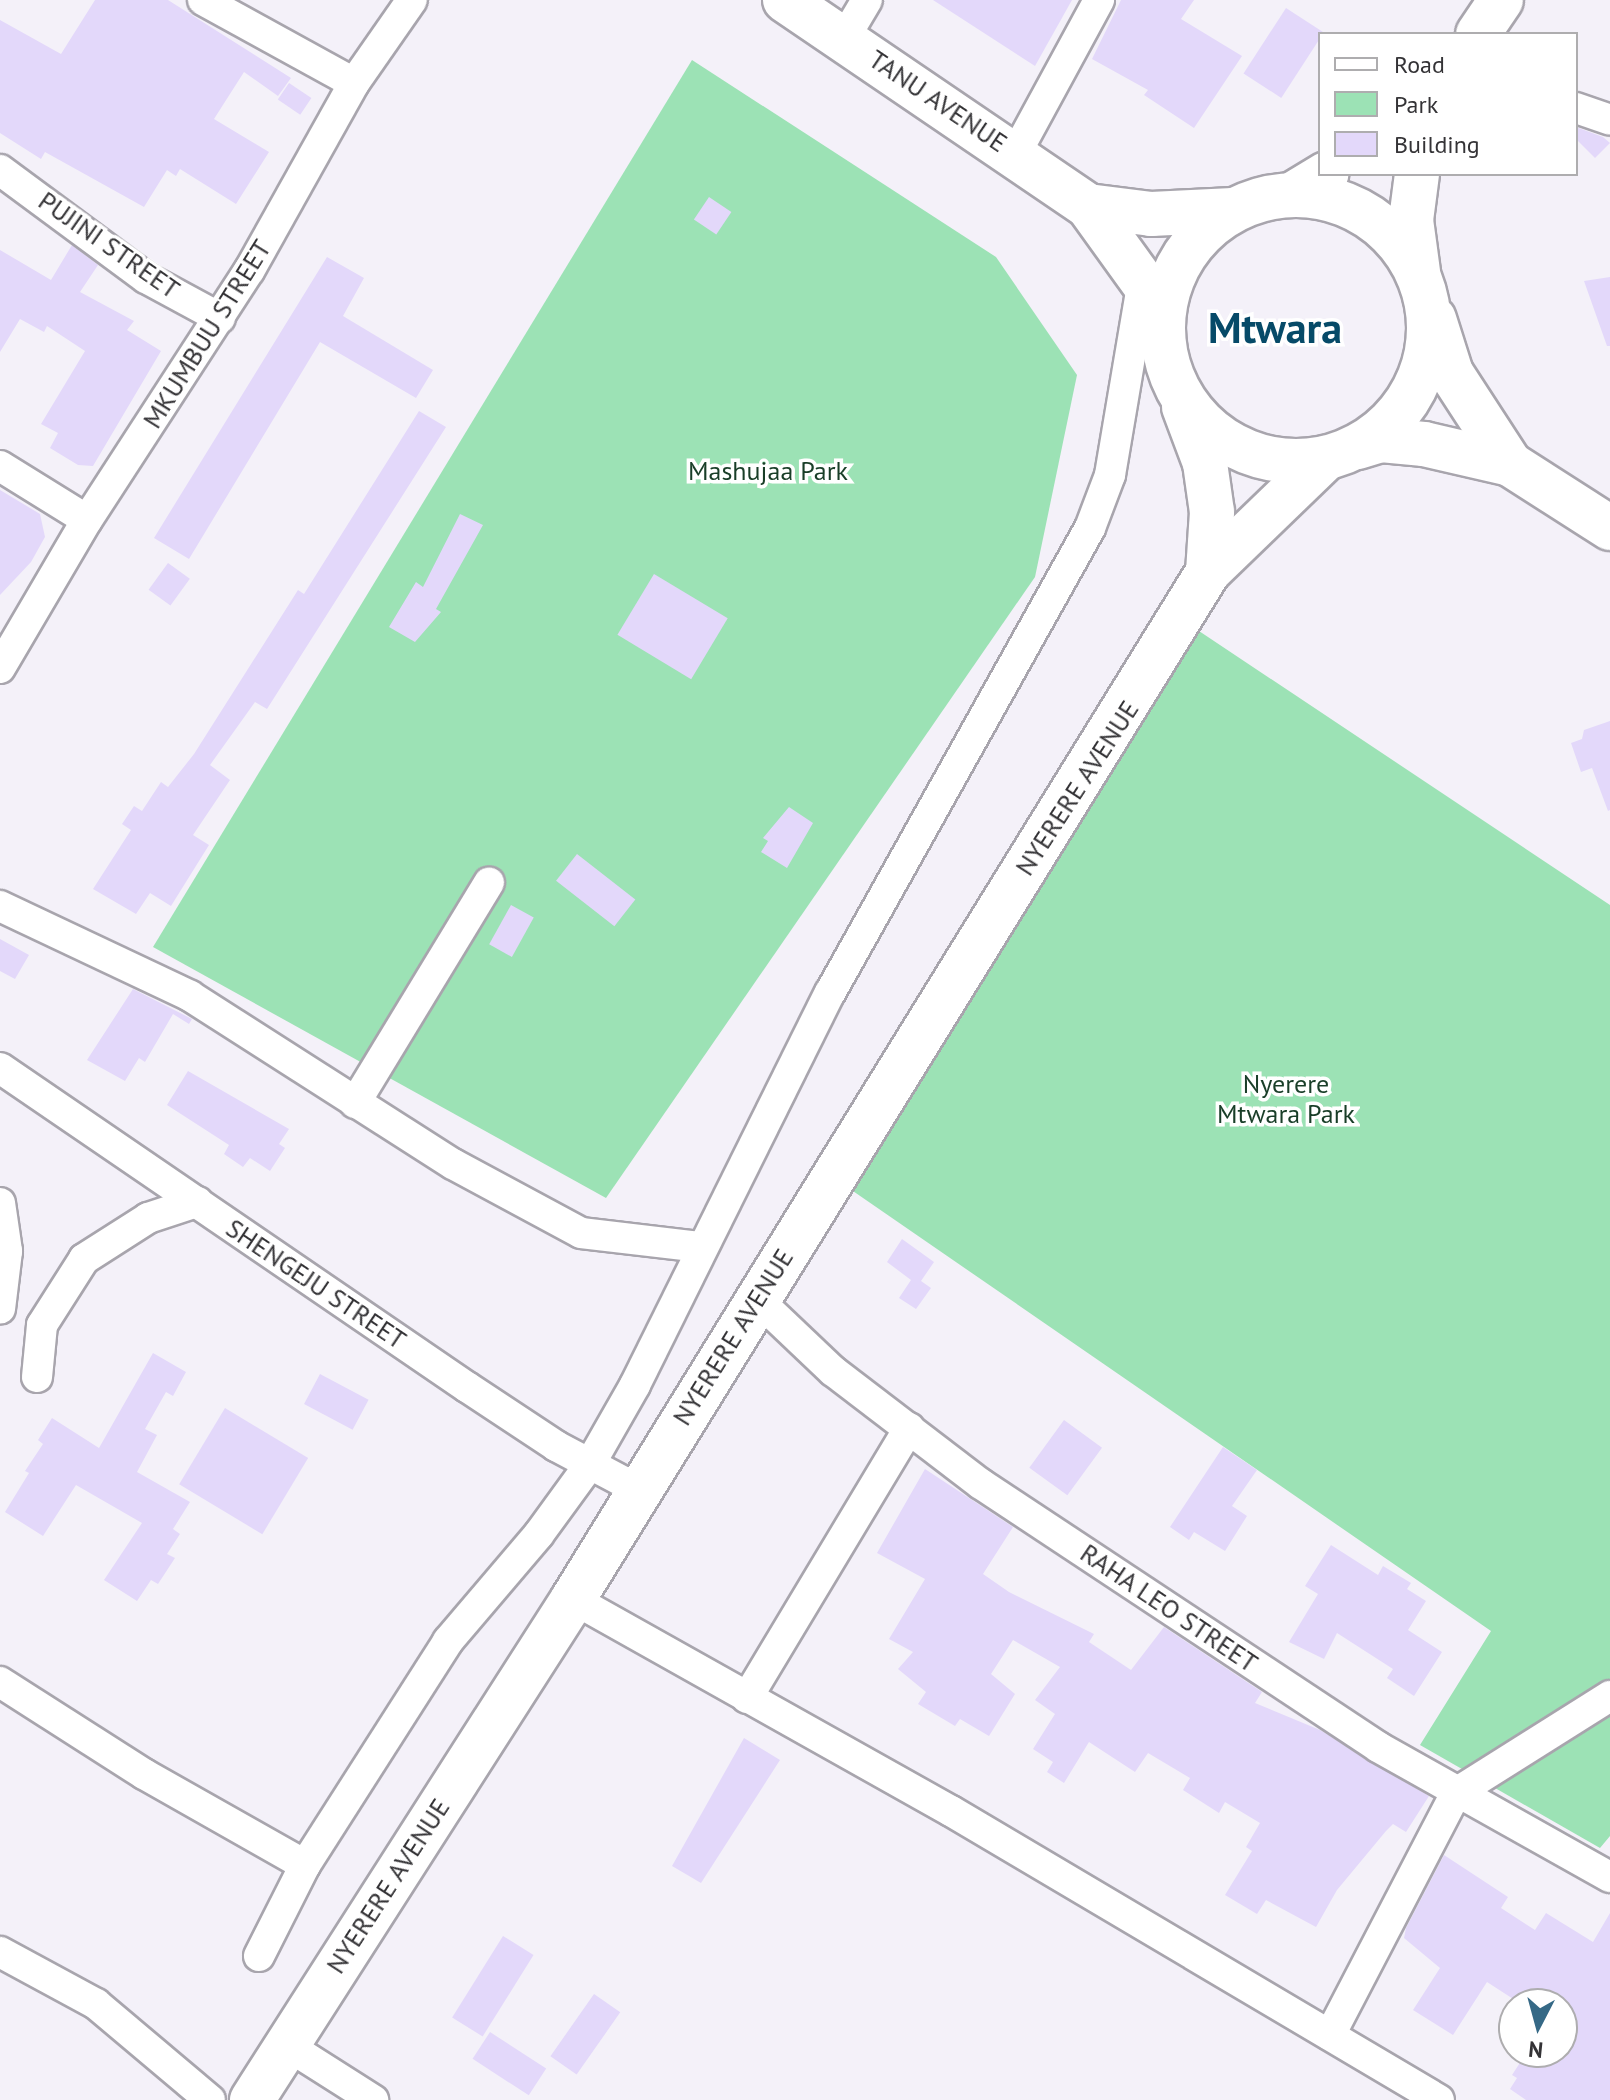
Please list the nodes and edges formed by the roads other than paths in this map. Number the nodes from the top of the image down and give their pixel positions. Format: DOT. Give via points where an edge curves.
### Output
graph roads {
  1 [pos="203,0"];
  2 [pos="412,0"];
  3 [pos="785,0"];
  4 [pos="867,0"];
  5 [pos="1099,0"];
  6 [pos="1501,0"];
  7 [pos="1479,32"];
  8 [pos="845,37"];
  9 [pos="354,83"];
  10 [pos="1578,109"];
  11 [pos="1610,120"];
  12 [pos="1016,153"];
  13 [pos="0,170"];
  14 [pos="1417,176"];
  15 [pos="1309,184"];
  16 [pos="1088,206"];
  17 [pos="1233,210"];
  18 [pos="1424,288"];
  19 [pos="1153,295"];
  20 [pos="220,318"];
  21 [pos="1177,388"];
  22 [pos="1342,452"];
  23 [pos="1510,464"];
  24 [pos="0,466"];
  25 [pos="87,520"];
  26 [pos="1610,528"];
  27 [pos="1208,572"];
  28 [pos="0,668"];
  29 [pos="489,883"];
  30 [pos="0,906"];
  31 [pos="0,1068"];
  32 [pos="355,1103"];
  33 [pos="197,1202"];
  34 [pos="0,1203"];
  35 [pos="701,1247"];
  36 [pos="757,1299"];
  37 [pos="0,1309"];
  38 [pos="37,1377"];
  39 [pos="909,1428"];
  40 [pos="590,1464"];
  41 [pos="639,1490"];
  42 [pos="573,1599"];
  43 [pos="0,1682"];
  44 [pos="1610,1696"];
  45 [pos="747,1698"];
  46 [pos="1456,1793"];
  47 [pos="305,1865"];
  48 [pos="1610,1877"];
  49 [pos="0,1952"];
  50 [pos="259,1956"];
  51 [pos="1330,2035"];
  52 [pos="288,2046"];
  53 [pos="210,2100"];
  54 [pos="252,2100"];
  55 [pos="373,2100"];
  56 [pos="1439,2100"];
  1 -- 9 [label="street"];
  2 -- 9 [label="street, MKUMBUU STREET"];
  3 -- 8 [label="main road, TANU AVENUE"];
  4 -- 8 [label="street"];
  5 -- 12 [label="street"];
  6 -- 7 [label="main road"];
  8 -- 12 [label="main road, TANU AVENUE"];
  9 -- 20 [label="street, MKUMBUU STREET"];
  10 -- 11 [label="street"];
  12 -- 16 [label="main road, TANU AVENUE"];
  13 -- 20 [label="street, PUJINI STREET" via="146,278"];
  14 -- 18 [label="main road" via="1411,220"];
  15 -- 17 [label="main road"];
  15 -- 18 [label="main road" via="1388,230"];
  16 -- 17 [label="main road" via="1151,214"];
  16 -- 19 [label="main road"];
  17 -- 19 [label="main road" via="1199,235"];
  18 -- 22 [label="main road" via="1430,347 1417,387 1392,422"];
  18 -- 23 [label="main road" via="1451,373"];
  19 -- 21 [label="main road"];
  19 -- 35 [label="street" via="1110,475 1090,528 830,993"];
  20 -- 25 [label="street, MKUMBUU STREET"];
  21 -- 22 [label="main road" via="1203,424 1239,449 1282,460"];
  21 -- 27 [label="main road" via="1205,463 1212,512"];
  22 -- 23 [label="main road" via="1381,440"];
  22 -- 27 [label="main road"];
  23 -- 26 [label="main road"];
  24 -- 25 [label="street"];
  25 -- 28 [label="street, MKUMBUU STREET"];
  27 -- 36 [label="main road, NYERERE AVENUE" via="1069,804"];
  29 -- 32 [label="street"];
  30 -- 32 [label="street" via="190,996"];
  31 -- 33 [label="street, SHENGEJU STREET"];
  32 -- 35 [label="street" via="453,1164 581,1233"];
  33 -- 38 [label="street" via="148,1218 84,1259 42,1325"];
  33 -- 40 [label="street, SHENGEJU STREET" via="467,1387"];
  34 -- 37 [label="street" via="7,1251"];
  35 -- 40 [label="street" via="635,1385"];
  36 -- 39 [label="street, RAHA LEO STREET" via="833,1371"];
  36 -- 41 [label="main road, NYERERE AVENUE"];
  39 -- 45 [label="street"];
  39 -- 46 [label="street, RAHA LEO STREET" via="981,1484"];
  40 -- 41 [label="street, SHENGEJU STREET"];
  40 -- 47 [label="street" via="539,1534 448,1641"];
  41 -- 42 [label="main road, NYERERE AVENUE"];
  42 -- 45 [label="street"];
  42 -- 52 [label="main road, NYERERE AVENUE"];
  43 -- 47 [label="street" via="144,1774"];
  44 -- 46 [label="street"];
  45 -- 51 [label="street"];
  46 -- 48 [label="street, RAHA LEO STREET"];
  46 -- 51 [label="street"];
  47 -- 50 [label="street"];
  49 -- 53 [label="street" via="96,2004"];
  51 -- 56 [label="street"];
  52 -- 54 [label="main road, NYERERE AVENUE"];
  52 -- 55 [label="street"];
}
